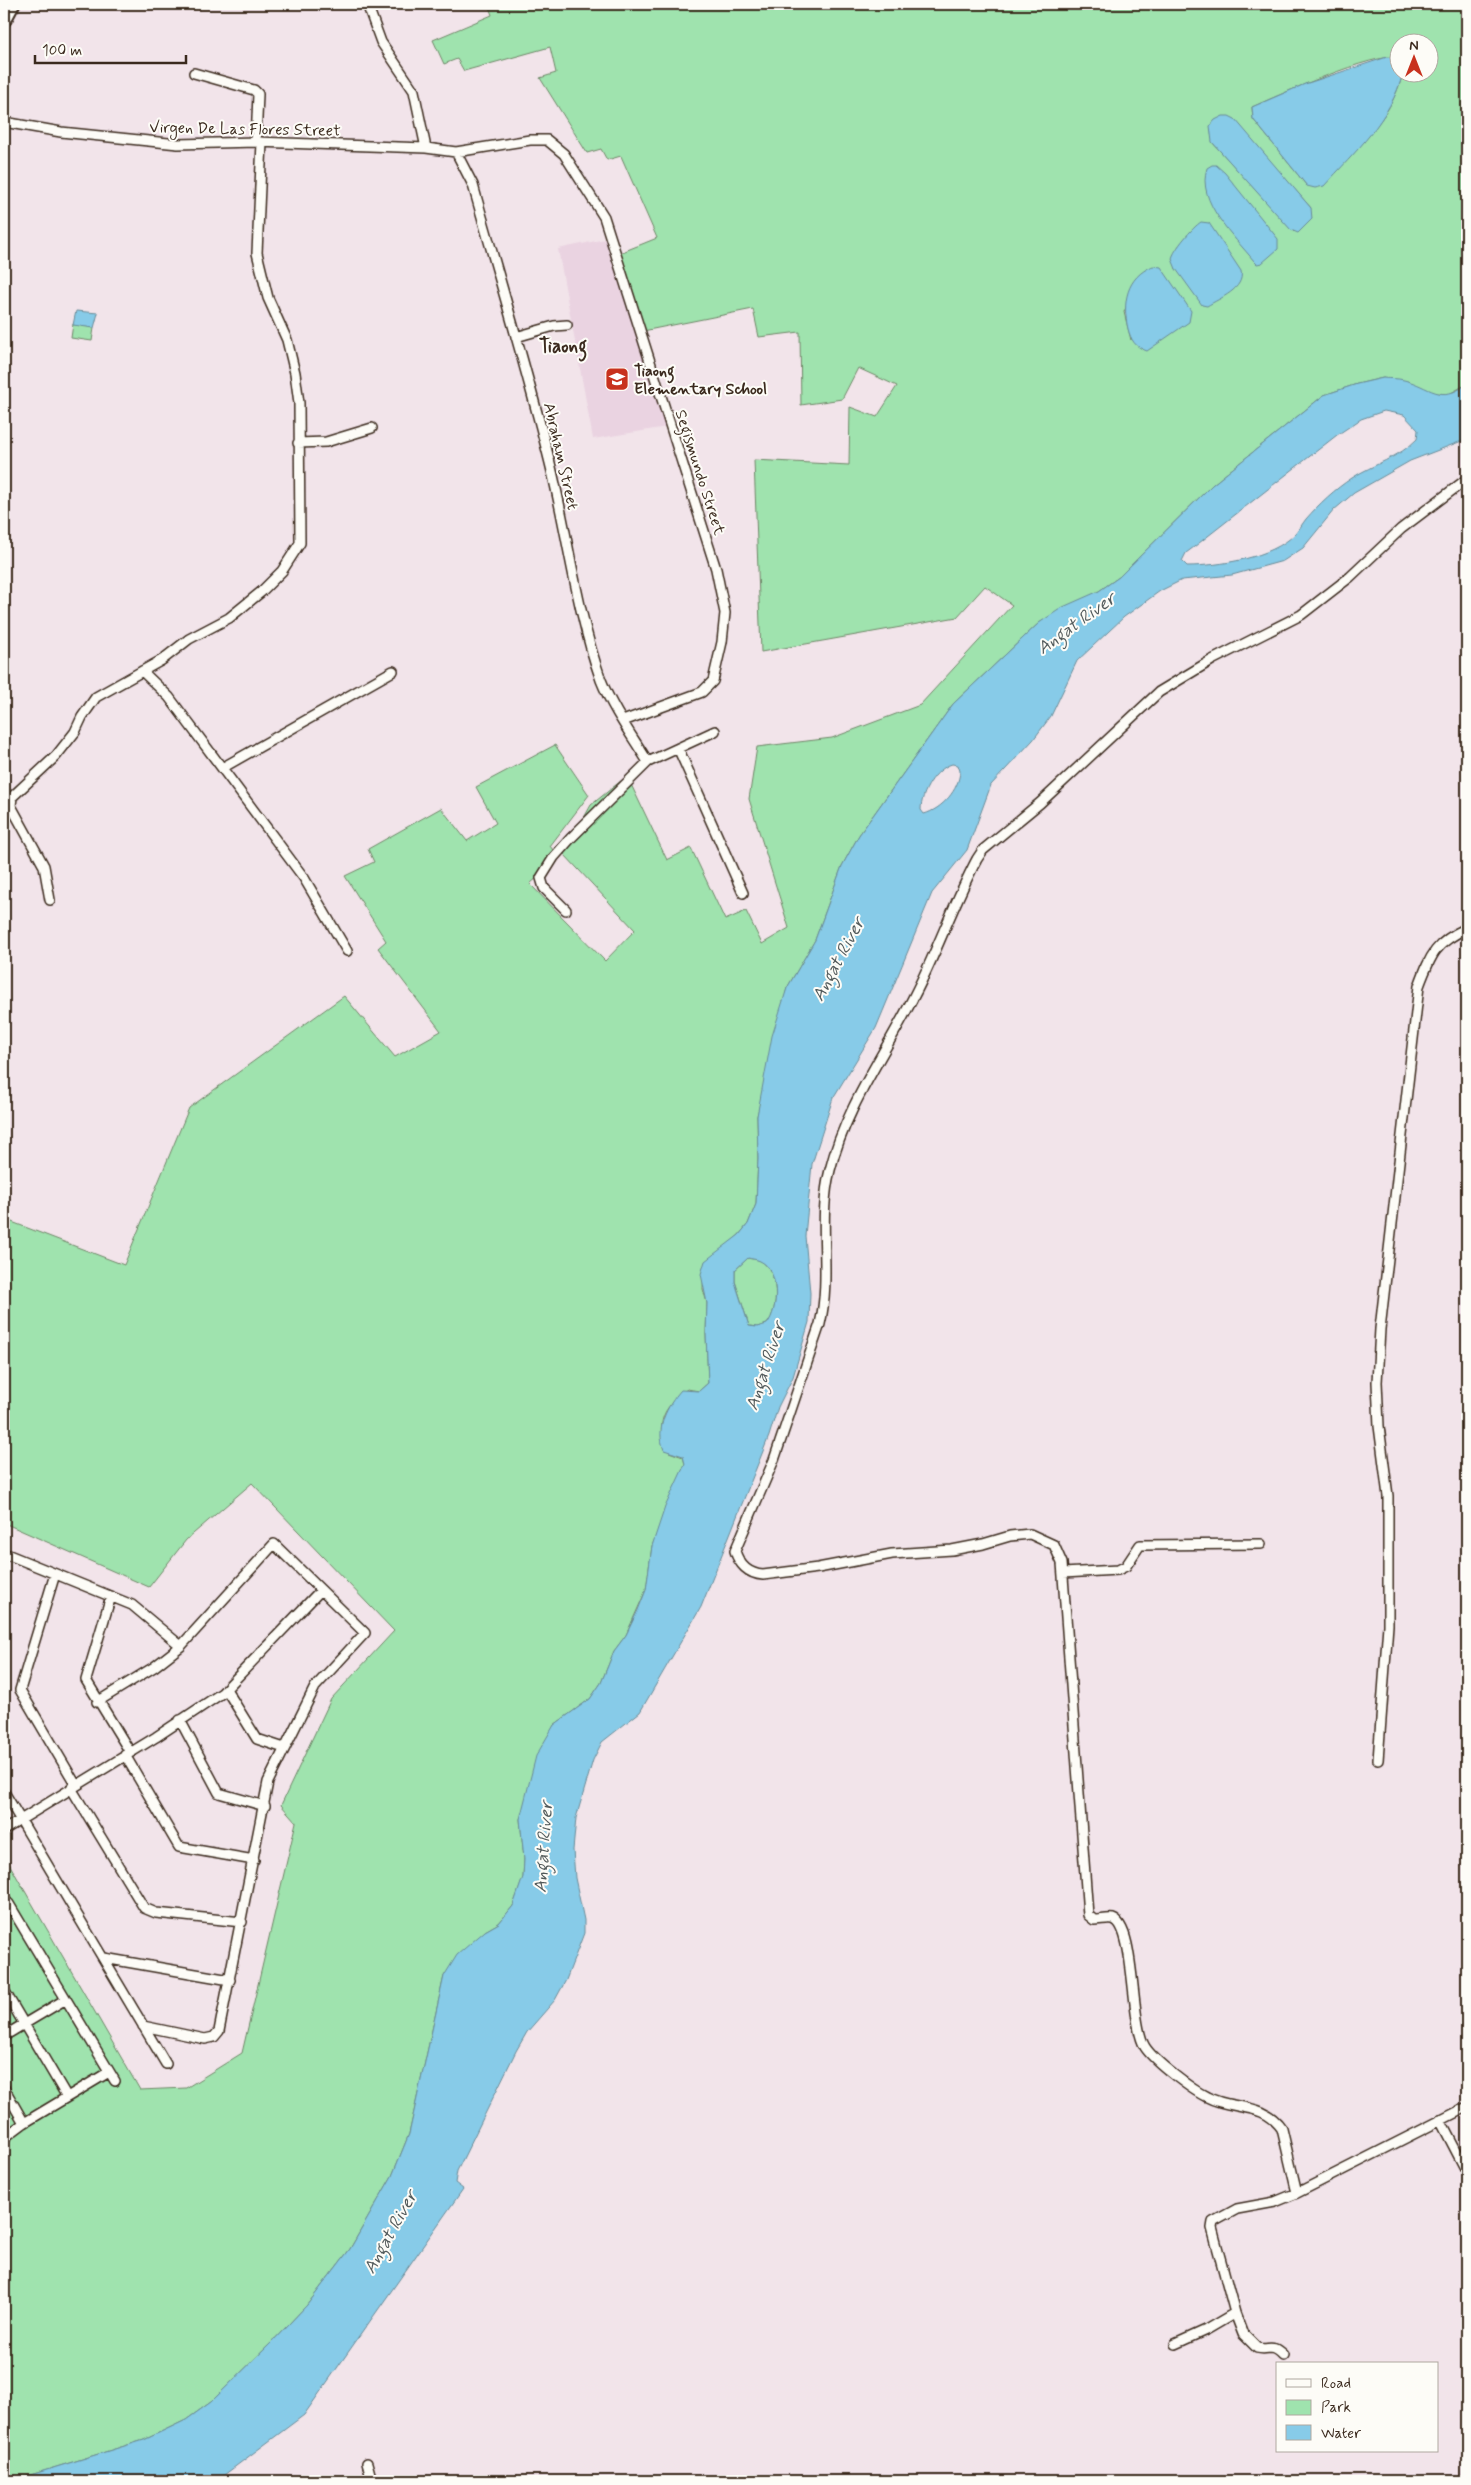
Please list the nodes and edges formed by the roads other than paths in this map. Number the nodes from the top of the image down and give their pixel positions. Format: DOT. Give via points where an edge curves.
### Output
graph roads {
  1 [pos="12,4"];
  2 [pos="367,4"];
  3 [pos="4,19"];
  4 [pos="194,73"];
  5 [pos="4,122"];
  6 [pos="259,142"];
  7 [pos="426,148"];
  8 [pos="456,152"];
  9 [pos="567,325"];
  10 [pos="516,337"];
  11 [pos="372,428"];
  12 [pos="298,444"];
  13 [pos="1467,479"];
  14 [pos="393,670"];
  15 [pos="142,671"];
  16 [pos="623,721"];
  17 [pos="716,731"];
  18 [pos="678,748"];
  19 [pos="648,762"];
  20 [pos="222,768"];
  21 [pos="742,893"];
  22 [pos="50,900"];
  23 [pos="566,910"];
  24 [pos="1467,928"];
  25 [pos="347,951"];
  26 [pos="1261,1544"];
  27 [pos="4,1557"];
  28 [pos="1063,1573"];
  29 [pos="55,1574"];
  30 [pos="321,1590"];
  31 [pos="111,1596"];
  32 [pos="181,1646"];
  33 [pos="226,1689"];
  34 [pos="97,1702"];
  35 [pos="180,1720"];
  36 [pos="284,1748"];
  37 [pos="128,1754"];
  38 [pos="1378,1760"];
  39 [pos="73,1786"];
  40 [pos="4,1792"];
  41 [pos="265,1806"];
  42 [pos="20,1820"];
  43 [pos="4,1830"];
  44 [pos="254,1860"];
  45 [pos="4,1900"];
  46 [pos="242,1922"];
  47 [pos="104,1958"];
  48 [pos="230,1980"];
  49 [pos="4,1990"];
  50 [pos="66,1999"];
  51 [pos="24,2024"];
  52 [pos="143,2026"];
  53 [pos="4,2036"];
  54 [pos="166,2064"];
  55 [pos="109,2072"];
  56 [pos="114,2081"];
  57 [pos="4,2088"];
  58 [pos="67,2097"];
  59 [pos="1467,2107"];
  60 [pos="1440,2120"];
  61 [pos="24,2123"];
  62 [pos="4,2138"];
  63 [pos="1467,2172"];
  64 [pos="1297,2193"];
  65 [pos="1235,2313"];
  66 [pos="1175,2344"];
  67 [pos="1283,2355"];
  68 [pos="367,2463"];
  69 [pos="372,2481"];
  1 -- 3 [label="main road"];
  2 -- 7 [label="street" via="381,42 414,91"];
  4 -- 6 [label="street" via="254,90 258,94"];
  5 -- 6 [label="street, Virgen De Las Flores Street" via="61,132 178,144"];
  6 -- 7 [label="street, Virgen De Las Flores Street"];
  6 -- 12 [label="street" via="257,252 268,298 287,340 295,373 299,403"];
  7 -- 8 [label="street, Virgen De Las Flores Street"];
  8 -- 10 [label="street, Abraham Street" via="472,186"];
  8 -- 16 [label="street, Segismundo Street" via="547,140 564,154 581,177 604,217 716,569 725,613 713,681 702,692"];
  9 -- 10 [label="street"];
  10 -- 16 [label="street, Abraham Street" via="558,493 583,623 602,682"];
  11 -- 12 [label="street" via="326,442"];
  12 -- 15 [label="street" via="300,543 282,571 229,618 189,639"];
  13 -- 28 [label="street" via="1401,529 1350,577 1301,615 1212,660 1159,692 1040,803 984,850 837,1145 824,1203 824,1302 821,1318 774,1460 735,1551 739,1562 754,1574 762,1575 892,1554 952,1550 1030,1534 1054,1545"];
  14 -- 20 [label="street"];
  15 -- 20 [label="street" via="170,697"];
  15 -- 22 [label="street" via="96,697 56,756 12,797 11,806 44,866"];
  16 -- 19 [label="street, Abraham Street"];
  17 -- 18 [label="street"];
  18 -- 19 [label="street"];
  18 -- 21 [label="street"];
  19 -- 23 [label="street" via="571,838 541,878 544,888"];
  20 -- 25 [label="street" via="304,878"];
  24 -- 38 [label="street" via="1447,937 1430,957 1419,986 1381,1320 1377,1382 1388,1496 1388,1625"];
  26 -- 28 [label="street" via="1140,1544 1126,1566 1118,1570"];
  27 -- 29 [label="street" via="9,1555"];
  28 -- 64 [label="street" via="1088,1915 1094,1920 1119,1922 1128,1947 1136,2018 1144,2046 1157,2061 1208,2098 1255,2109 1276,2121 1282,2129"];
  29 -- 31 [label="street"];
  29 -- 39 [label="street" via="20,1690"];
  30 -- 32 [label="street" via="274,1544"];
  30 -- 33 [label="street"];
  30 -- 36 [label="street" via="365,1633 315,1687"];
  31 -- 32 [label="street" via="132,1605"];
  31 -- 34 [label="street" via="86,1680"];
  32 -- 34 [label="street"];
  33 -- 35 [label="street"];
  33 -- 36 [label="street" via="257,1739"];
  34 -- 37 [label="street"];
  35 -- 37 [label="street"];
  35 -- 41 [label="street" via="219,1793"];
  36 -- 41 [label="street" via="268,1782"];
  37 -- 39 [label="street"];
  37 -- 44 [label="street" via="179,1847"];
  39 -- 42 [label="street"];
  39 -- 46 [label="street" via="144,1908 156,1913"];
  40 -- 42 [label="street"];
  41 -- 44 [label="street"];
  42 -- 43 [label="street"];
  42 -- 47 [label="street"];
  44 -- 46 [label="street"];
  45 -- 50 [label="street"];
  46 -- 48 [label="street"];
  47 -- 48 [label="street"];
  47 -- 52 [label="street"];
  48 -- 52 [label="street" via="219,2032 214,2038 205,2040"];
  49 -- 51 [label="street"];
  50 -- 51 [label="street"];
  50 -- 55 [label="street"];
  51 -- 53 [label="street"];
  51 -- 58 [label="street"];
  52 -- 54 [label="street"];
  55 -- 56 [label="street"];
  55 -- 58 [label="street"];
  57 -- 61 [label="street"];
  58 -- 61 [label="street"];
  59 -- 60 [label="street"];
  60 -- 63 [label="street"];
  60 -- 64 [label="street"];
  61 -- 62 [label="street"];
  64 -- 65 [label="street" via="1275,2202 1237,2209 1213,2222"];
  65 -- 66 [label="street"];
  65 -- 67 [label="street" via="1243,2334 1257,2348 1276,2348"];
  68 -- 69 [label="street"];
}
